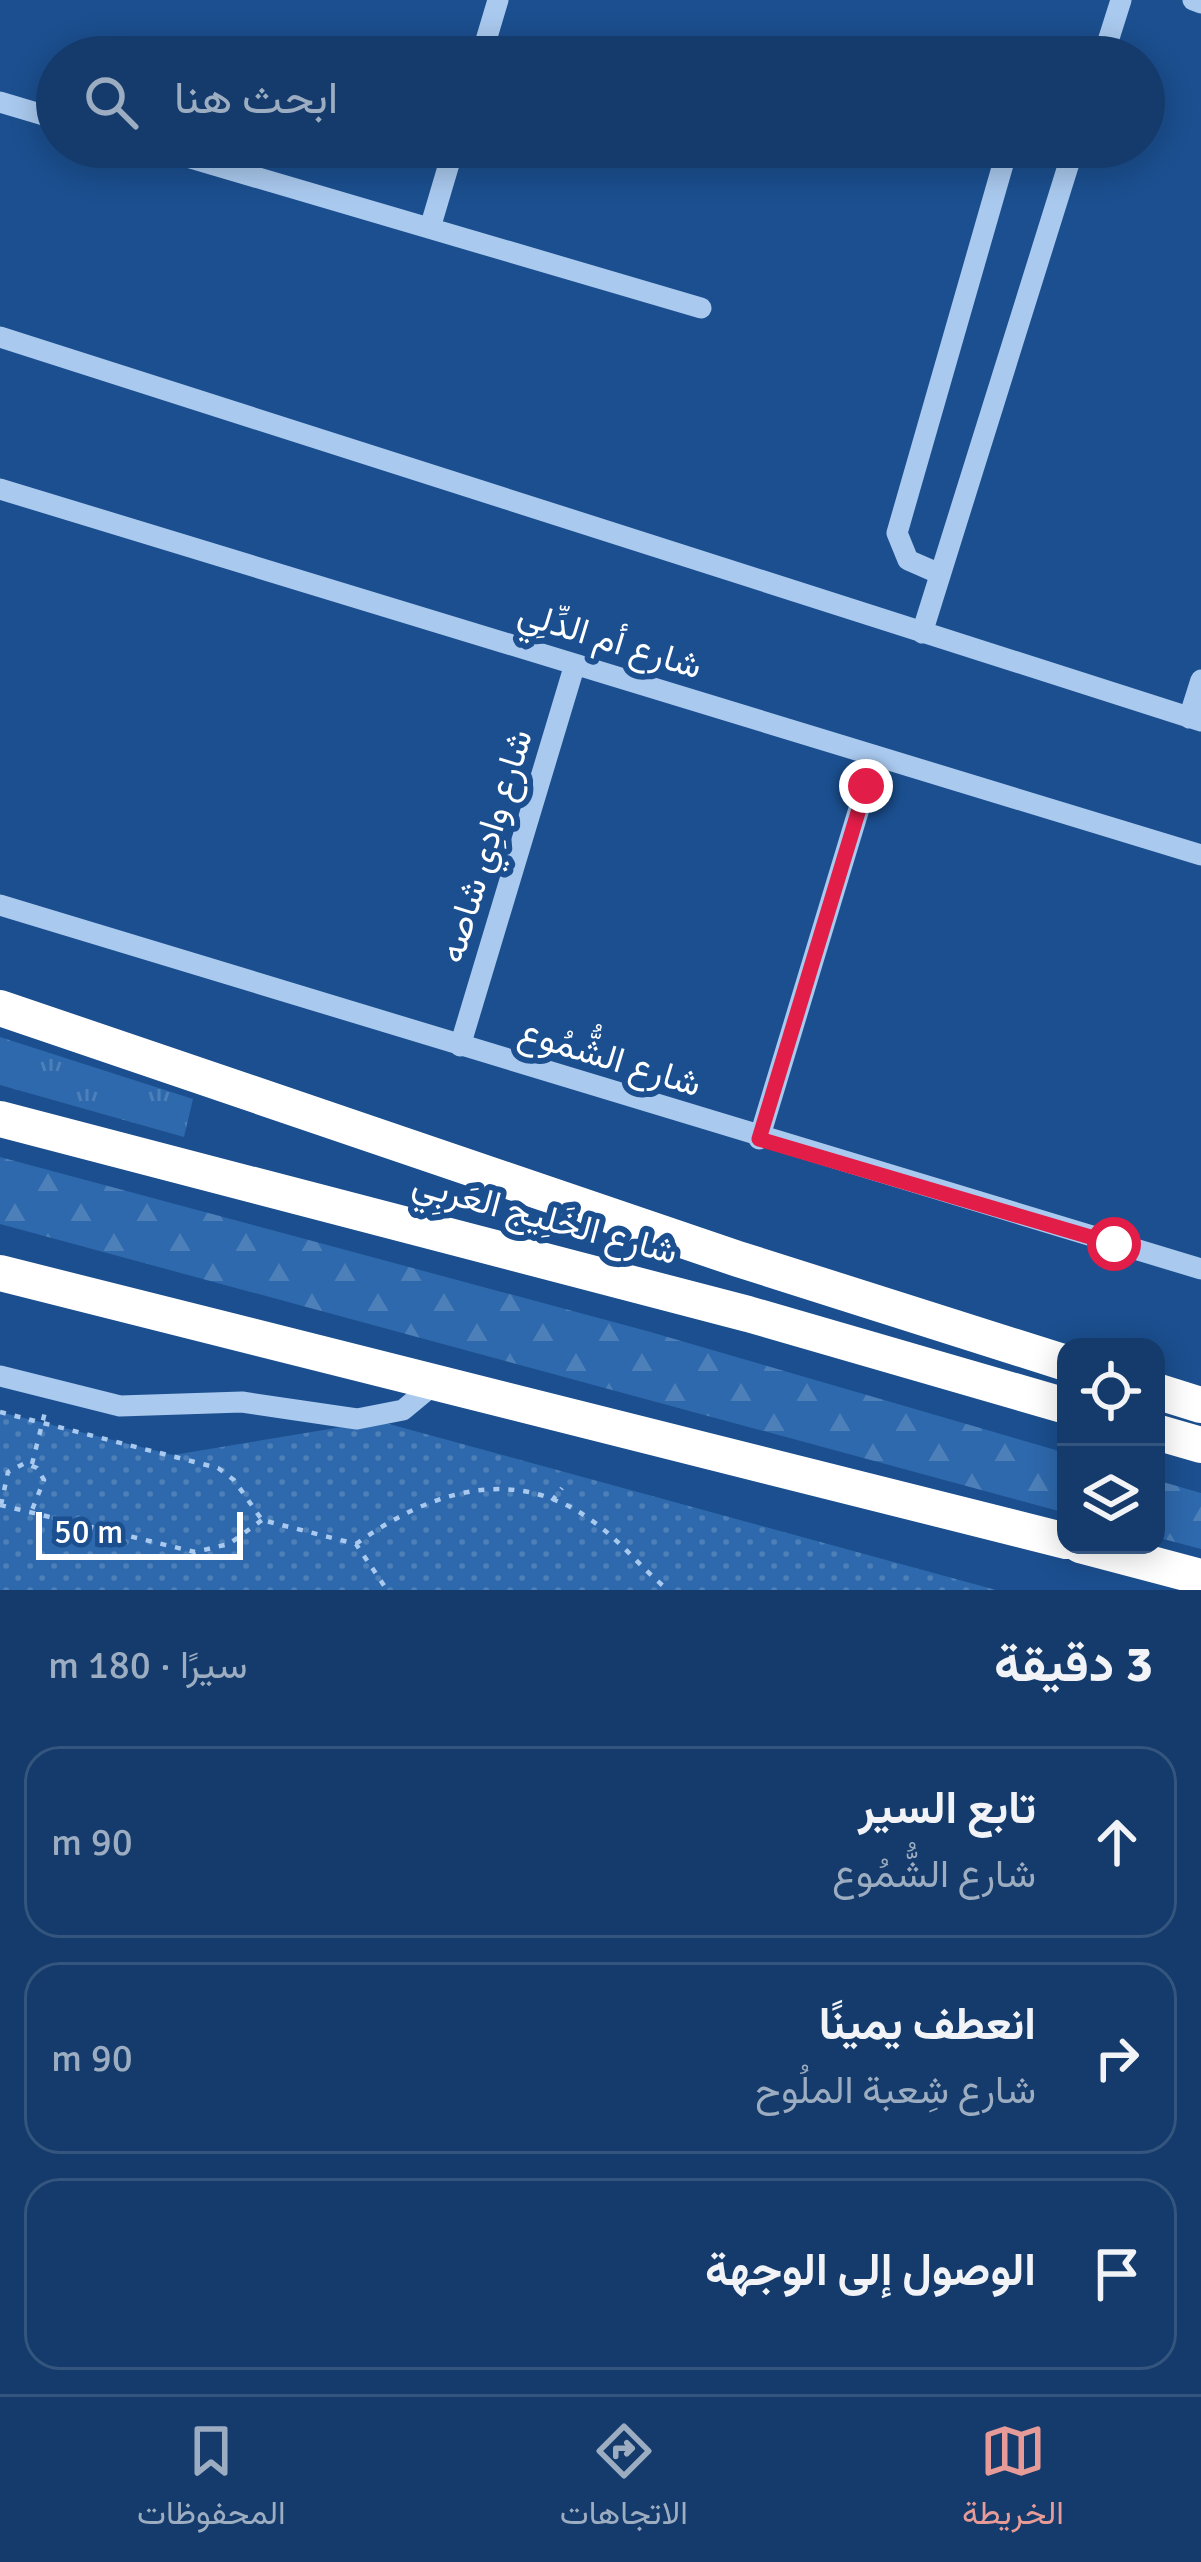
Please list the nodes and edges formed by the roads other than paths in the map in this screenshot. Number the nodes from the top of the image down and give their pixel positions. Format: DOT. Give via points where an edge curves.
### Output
graph roads {
  1 [pos="498,0"];
  2 [pos="1120,0"];
  3 [pos="487,36"];
  4 [pos="1109,36"];
  5 [pos="0,102"];
  6 [pos="36,113"];
  7 [pos="225,168"];
  8 [pos="448,168"];
  9 [pos="1002,168"];
  10 [pos="1067,168"];
  11 [pos="430,228"];
  12 [pos="701,308"];
  13 [pos="0,337"];
  14 [pos="0,489"];
  15 [pos="940,574"];
  16 [pos="922,633"];
  17 [pos="575,664"];
  18 [pos="1201,680"];
  19 [pos="1195,719"];
  20 [pos="875,755"];
  21 [pos="1201,855"];
  22 [pos="0,905"];
  23 [pos="0,1008"];
  24 [pos="460,1046"];
  25 [pos="0,1119"];
  26 [pos="759,1139"];
  27 [pos="1201,1269"];
  28 [pos="0,1273"];
  29 [pos="1057,1360"];
  30 [pos="0,1376"];
  31 [pos="438,1381"];
  32 [pos="1165,1394"];
  33 [pos="1057,1403"];
  34 [pos="1201,1406"];
  35 [pos="1165,1435"];
  36 [pos="1201,1445"];
  37 [pos="1057,1539"];
  38 [pos="1114,1554"];
  39 [pos="1201,1577"];
  1 -- 3 [label="street"];
  2 -- 4 [label="street"];
  5 -- 6 [label="street"];
  7 -- 11 [label="street"];
  8 -- 11 [label="street"];
  9 -- 15 [label="street" via="896,533 908,560"];
  10 -- 15 [label="street"];
  11 -- 12 [label="street"];
  13 -- 16 [label="street"];
  14 -- 17 [label="street, شارع أم الدِّلِي"];
  15 -- 16 [label="street"];
  16 -- 19 [label="street"];
  17 -- 20 [label="street, شارع أم الدِّلِي"];
  17 -- 24 [label="street, شارع وادِي شاصه"];
  18 -- 19 [label="street"];
  20 -- 21 [label="street, شارع أم الدِّلِي"];
  20 -- 26 [label="street"];
  22 -- 24 [label="street, شارع الشُّمُوع"];
  23 -- 29 [label="highway"];
  24 -- 26 [label="street, شارع الشُّمُوع"];
  25 -- 33 [label="highway, شارع الخَلِيج العَربِي" via="748,1314"];
  26 -- 27 [label="street, شارع الشُّمُوع"];
  28 -- 31 [label="highway"];
  30 -- 31 [label="street" via="120,1406 242,1402 357,1419 403,1410"];
  31 -- 37 [label="highway"];
  32 -- 34 [label="highway"];
  35 -- 36 [label="highway"];
  38 -- 39 [label="highway"];
}
